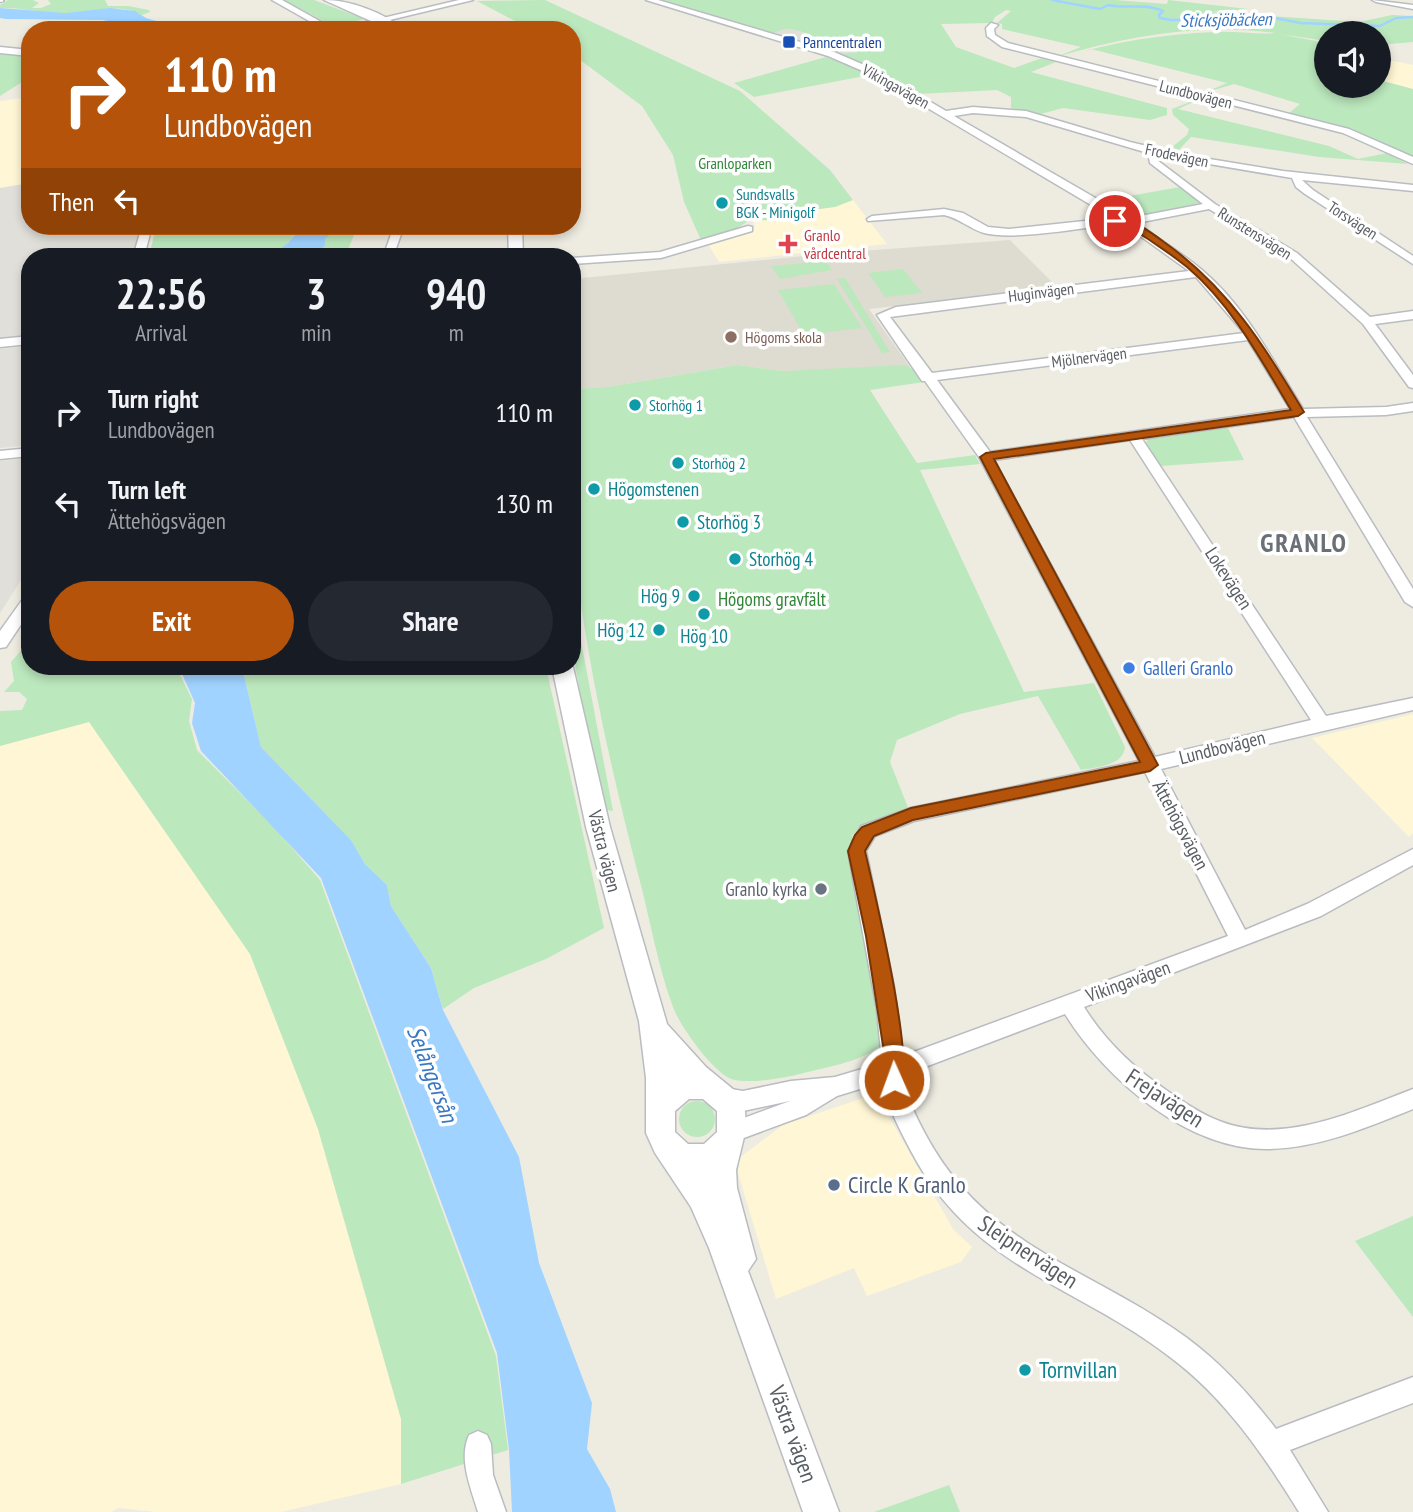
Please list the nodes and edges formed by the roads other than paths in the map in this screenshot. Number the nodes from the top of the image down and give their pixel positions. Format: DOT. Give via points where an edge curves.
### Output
graph roads {
  1 [pos="276,0"];
  2 [pos="329,0"];
  3 [pos="469,0"];
  4 [pos="650,0"];
  5 [pos="1376,0"];
  6 [pos="1382,0"];
  7 [pos="1413,6"];
  8 [pos="381,19"];
  9 [pos="315,21"];
  10 [pos="373,21"];
  11 [pos="384,21"];
  12 [pos="994,25"];
  13 [pos="0,50"];
  14 [pos="21,52"];
  15 [pos="946,114"];
  16 [pos="1154,151"];
  17 [pos="1413,162"];
  18 [pos="1296,177"];
  19 [pos="1413,188"];
  20 [pos="1211,206"];
  21 [pos="872,219"];
  22 [pos="1125,221"];
  23 [pos="748,229"];
  24 [pos="581,260"];
  25 [pos="1413,261"];
  26 [pos="1199,273"];
  27 [pos="883,315"];
  28 [pos="1413,315"];
  29 [pos="1367,321"];
  30 [pos="1252,336"];
  31 [pos="21,341"];
  32 [pos="0,343"];
  33 [pos="926,378"];
  34 [pos="1413,384"];
  35 [pos="1413,407"];
  36 [pos="1298,412"];
  37 [pos="1133,435"];
  38 [pos="21,453"];
  39 [pos="0,455"];
  40 [pos="986,457"];
  41 [pos="1413,602"];
  42 [pos="21,612"];
  43 [pos="0,643"];
  44 [pos="564,675"];
  45 [pos="1413,704"];
  46 [pos="1322,723"];
  47 [pos="1150,765"];
  48 [pos="868,831"];
  49 [pos="1413,856"];
  50 [pos="1240,940"];
  51 [pos="1069,1002"];
  52 [pos="658,1033"];
  53 [pos="892,1070"];
  54 [pos="835,1087"];
  55 [pos="718,1094"];
  56 [pos="1413,1099"];
  57 [pos="660,1108"];
  58 [pos="730,1137"];
  59 [pos="665,1143"];
  60 [pos="765,1356"];
  61 [pos="1413,1390"];
  62 [pos="478,1444"];
  63 [pos="1272,1444"];
  64 [pos="492,1512"];
  65 [pos="821,1512"];
  66 [pos="1314,1512"];
  1 -- 9 [label="street"];
  2 -- 8 [label="street"];
  3 -- 8 [label="street"];
  4 -- 15 [label="street, Vikingavägen" via="831,54 875,73"];
  5 -- 7 [label="street"];
  6 -- 7 [label="street"];
  8 -- 10 [label="street"];
  8 -- 11 [label="street"];
  12 -- 17 [label="street, Lundbovägen" via="991,36 1005,45 1346,131"];
  13 -- 14 [label="street"];
  15 -- 16 [label="street, Frodevägen" via="976,109 1017,111"];
  15 -- 22 [label="street, Vikingavägen"];
  16 -- 18 [label="street, Frodevägen"];
  16 -- 20 [label="street, Runstensvägen" via="1153,161"];
  18 -- 19 [label="street, Frodevägen"];
  18 -- 25 [label="street, Torsvägen" via="1309,192"];
  20 -- 22 [label="street"];
  20 -- 29 [label="street, Runstensvägen" via="1293,255"];
  21 -- 22 [label="street" via="944,212 986,230 1009,232"];
  22 -- 26 [label="street, Vikingavägen"];
  23 -- 24 [label="street" via="661,255"];
  26 -- 27 [label="street, Huginvägen"];
  26 -- 30 [label="street, Vikingavägen"];
  27 -- 33 [label="street, Ättehögsvägen"];
  28 -- 29 [label="street"];
  29 -- 34 [label="street, Runstensvägen"];
  30 -- 33 [label="street, Mjölnervägen"];
  30 -- 36 [label="street, Vikingavägen"];
  31 -- 32 [label="street"];
  33 -- 40 [label="street, Ättehögsvägen"];
  35 -- 36 [label="street"];
  36 -- 37 [label="street"];
  36 -- 41 [label="street, Vikingavägen"];
  37 -- 40 [label="street"];
  37 -- 46 [label="street, Lokevägen"];
  38 -- 39 [label="street"];
  40 -- 47 [label="street, Ättehögsvägen"];
  42 -- 43 [label="street"];
  44 -- 52 [label="street, Västra vägen" via="612,880"];
  45 -- 46 [label="street, Lundbovägen"];
  46 -- 47 [label="street, Lundbovägen"];
  47 -- 48 [label="street, Lundbovägen" via="911,814"];
  47 -- 50 [label="street, Ättehögsvägen"];
  48 -- 53 [label="street, Sleipnervägen" via="857,851 894,1052"];
  49 -- 50 [label="street, Vikingavägen" via="1314,910"];
  50 -- 51 [label="street, Vikingavägen"];
  51 -- 53 [label="street, Vikingavägen"];
  51 -- 56 [label="street, Frejavägen" via="1120,1070 1198,1123 1227,1134 1246,1138 1302,1135"];
  52 -- 55 [label="street, Västra vägen"];
  52 -- 57 [label="street, Västra vägen"];
  53 -- 54 [label="street, Vikingavägen"];
  53 -- 63 [label="street, Sleipnervägen" via="897,1096 932,1168 962,1207 1036,1263 1177,1346 1220,1382"];
  54 -- 55 [label="street, Vikingavägen" via="743,1101"];
  54 -- 58 [label="street, Vikingavägen"];
  55 -- 57 [label="street" via="698,1086 677,1091"];
  55 -- 58 [label="street" via="733,1112"];
  57 -- 59 [label="street" via="658,1127"];
  58 -- 59 [label="street" via="712,1153 700,1156 681,1154"];
  58 -- 60 [label="street, Västra vägen" via="721,1170 722,1188"];
  59 -- 60 [label="street, Västra vägen" via="702,1197"];
  60 -- 65 [label="street, Västra vägen"];
  61 -- 63 [label="street"];
  62 -- 64 [label="street" via="480,1475"];
  63 -- 66 [label="street, Sleipnervägen"];
}
